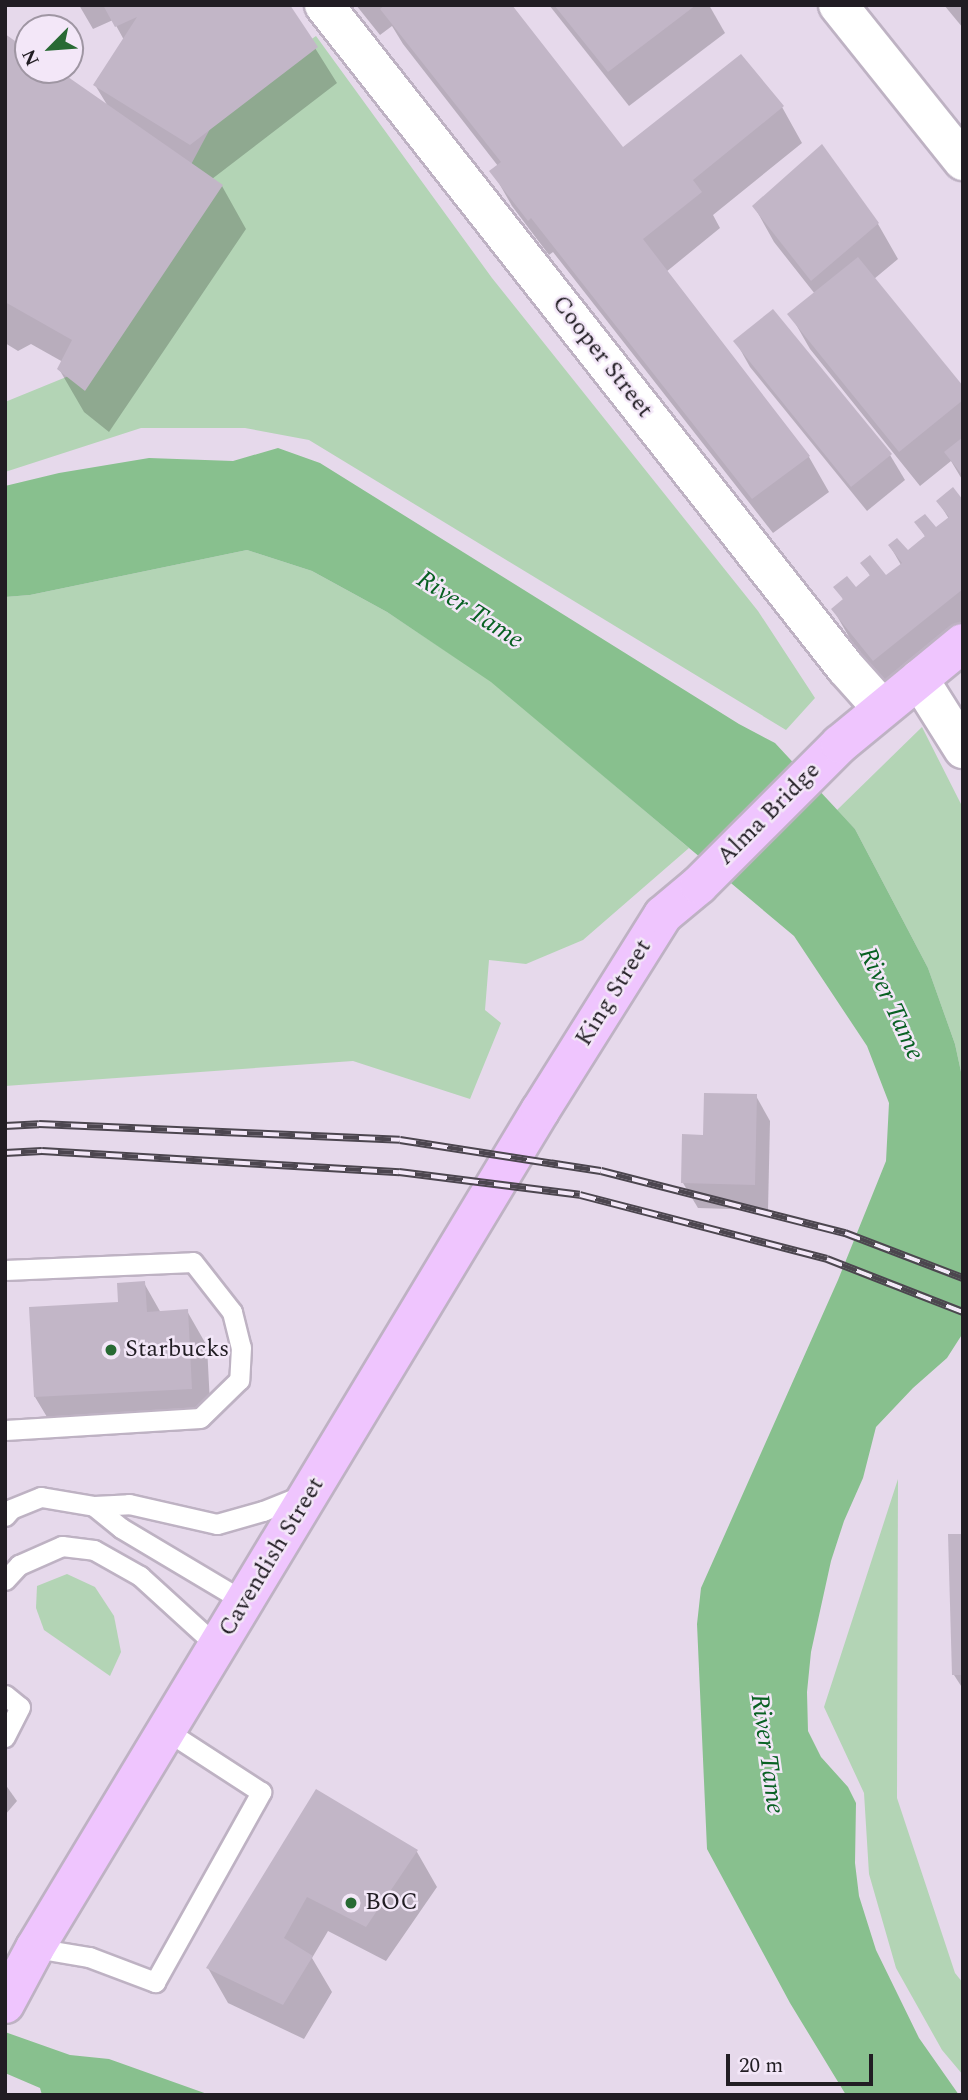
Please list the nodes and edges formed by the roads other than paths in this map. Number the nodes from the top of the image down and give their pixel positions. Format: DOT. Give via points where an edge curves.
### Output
graph roads {
  1 [pos="324,5"];
  2 [pos="838,5"];
  3 [pos="963,161"];
  4 [pos="963,643"];
  5 [pos="919,679"];
  6 [pos="881,707"];
  7 [pos="963,749"];
  8 [pos="699,885"];
  9 [pos="540,1111"];
  10 [pos="5,1270"];
  11 [pos="5,1430"];
  12 [pos="312,1491"];
  13 [pos="94,1506"];
  14 [pos="5,1516"];
  15 [pos="5,1580"];
  16 [pos="245,1602"];
  17 [pos="218,1647"];
  18 [pos="5,1695"];
  19 [pos="167,1731"];
  20 [pos="5,1737"];
  21 [pos="35,1948"];
  22 [pos="5,2004"];
  1 -- 6 [label="street, Cooper Street"];
  2 -- 3 [label="street"];
  4 -- 5 [label="main road"];
  5 -- 6 [label="main road"];
  5 -- 7 [label="street"];
  6 -- 8 [label="main road, Alma Bridge"];
  8 -- 9 [label="main road, King Street" via="663,915"];
  9 -- 12 [label="main road, Cavendish Street"];
  10 -- 11 [label="lane" via="192,1262 232,1312 241,1347 239,1380 200,1418"];
  12 -- 13 [label="lane" via="216,1524 130,1504"];
  12 -- 16 [label="main road, Cavendish Street"];
  13 -- 14 [label="lane" via="41,1497"];
  13 -- 16 [label="lane" via="121,1528"];
  15 -- 17 [label="lane" via="19,1565 62,1546 94,1550 140,1576"];
  16 -- 17 [label="main road, Cavendish Street"];
  17 -- 19 [label="main road, Cavendish Street"];
  18 -- 20 [label="lane" via="20,1707"];
  19 -- 21 [label="main road, Cavendish Street"];
  19 -- 21 [label="lane" via="261,1792 155,1982 89,1957"];
  21 -- 22 [label="main road, Cavendish Street"];
}
